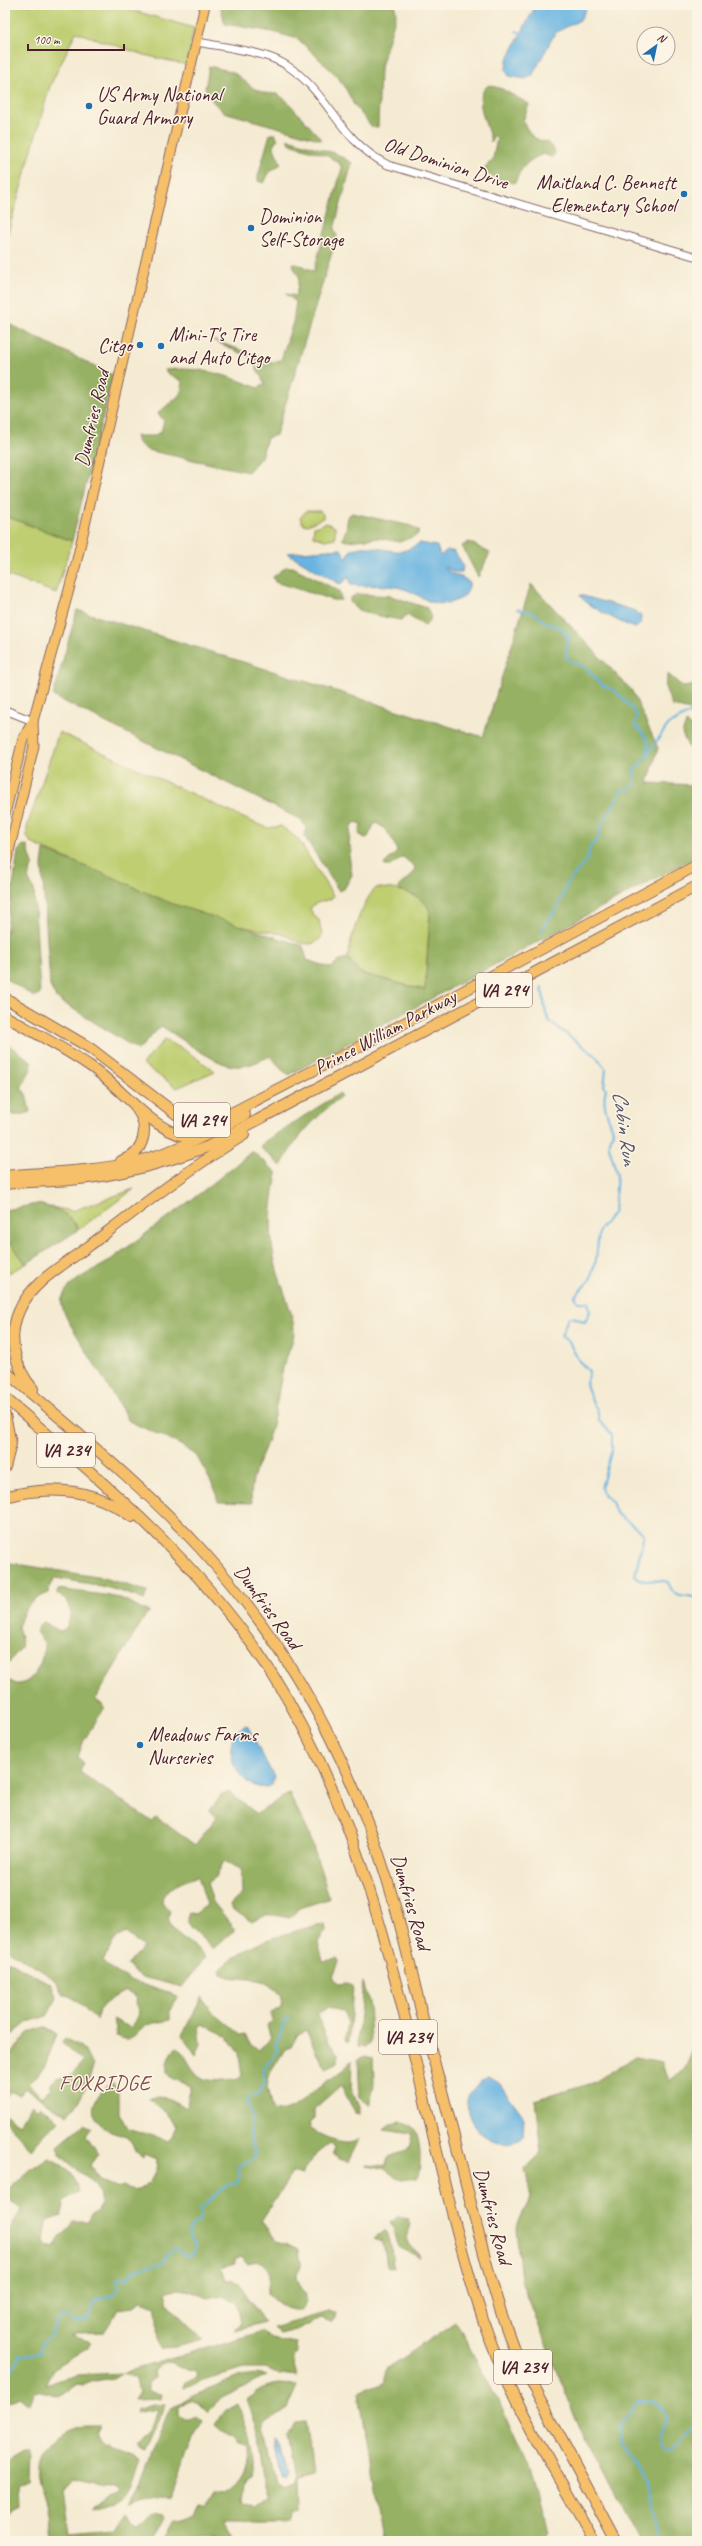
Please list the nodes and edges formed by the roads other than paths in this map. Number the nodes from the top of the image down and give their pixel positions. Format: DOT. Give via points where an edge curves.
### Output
graph roads {
  1 [pos="206,5"];
  2 [pos="197,42"];
  3 [pos="697,257"];
  4 [pos="5,710"];
  5 [pos="33,721"];
  6 [pos="5,814"];
  7 [pos="697,864"];
  8 [pos="5,868"];
  9 [pos="697,886"];
  10 [pos="5,998"];
  11 [pos="5,1016"];
  12 [pos="340,1057"];
  13 [pos="309,1092"];
  14 [pos="128,1097"];
  15 [pos="280,1108"];
  16 [pos="200,1139"];
  17 [pos="107,1166"];
  18 [pos="5,1176"];
  19 [pos="5,1184"];
  20 [pos="5,1371"];
  21 [pos="5,1398"];
  22 [pos="5,1414"];
  23 [pos="54,1414"];
  24 [pos="5,1467"];
  25 [pos="5,1497"];
  26 [pos="178,1555"];
  27 [pos="594,2541"];
  28 [pos="616,2541"];
  1 -- 2 [label="main road, Dumfries Road"];
  2 -- 3 [label="street, Old Dominion Drive" via="265,57 286,65 308,83 357,145 388,165"];
  2 -- 5 [label="main road, Dumfries Road" via="76,564"];
  4 -- 5 [label="street"];
  5 -- 6 [label="main road, Dumfries Road" via="23,739"];
  5 -- 8 [label="main road, Dumfries Road" via="34,746"];
  7 -- 12 [label="highway, Prince William Parkway / VA 294"];
  9 -- 13 [label="highway, Prince William Parkway / VA 294"];
  10 -- 12 [label="highway, VA 294" via="100,1054 168,1109 193,1119 225,1117"];
  11 -- 14 [label="highway, VA 294" via="89,1066"];
  12 -- 16 [label="highway" via="326,1072"];
  13 -- 15 [label="highway, Prince William Parkway / VA 294"];
  13 -- 23 [label="highway" via="193,1168 31,1291 16,1318 13,1332 14,1351 22,1374"];
  14 -- 16 [label="highway, VA 294" via="167,1131 182,1137"];
  14 -- 17 [label="highway" via="143,1121 143,1141 130,1157"];
  15 -- 16 [label="highway, VA 294" via="219,1135"];
  15 -- 19 [label="highway, VA 294" via="207,1147 141,1170 70,1180"];
  16 -- 17 [label="highway" via="153,1157"];
  17 -- 18 [label="highway"];
  20 -- 23 [label="highway, Dumfries Road / VA 234"];
  21 -- 26 [label="highway, Dumfries Road / VA 234" via="148,1523"];
  22 -- 24 [label="highway" via="11,1444"];
  23 -- 28 [label="highway, Dumfries Road / VA 234" via="179,1526 228,1580 296,1676 344,1763 388,1882 485,2257 507,2331 516,2354"];
  25 -- 26 [label="highway" via="45,1490 68,1490 91,1495 123,1510"];
  26 -- 27 [label="highway, Dumfries Road / VA 234" via="215,1595 271,1673 317,1754 345,1816 378,1915 422,2093 484,2323 511,2388"];
}
